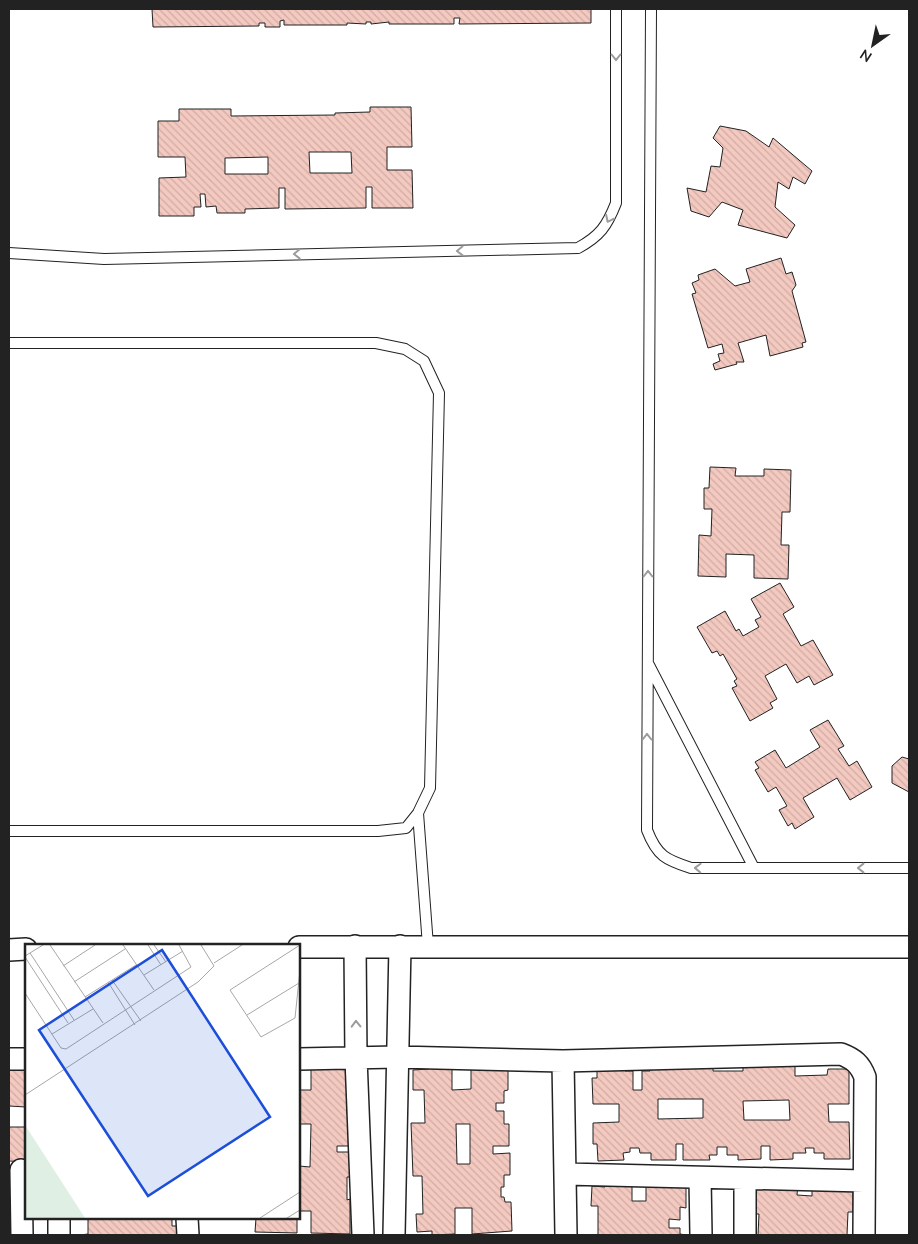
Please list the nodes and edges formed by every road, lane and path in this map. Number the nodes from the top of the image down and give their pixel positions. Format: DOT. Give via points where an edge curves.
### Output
graph roads {
  1 [pos="616,9"];
  2 [pos="651,9"];
  3 [pos="9,253"];
  4 [pos="9,343"];
  5 [pos="648,663"];
  6 [pos="418,813"];
  7 [pos="9,831"];
  8 [pos="754,868"];
  9 [pos="909,868"];
  10 [pos="355,946"];
  11 [pos="400,946"];
  12 [pos="428,946"];
  13 [pos="300,947"];
  14 [pos="909,947"];
  15 [pos="9,950"];
  16 [pos="25,950"];
  17 [pos="356,1058"];
  18 [pos="397,1058"];
  19 [pos="9,1059"];
  20 [pos="25,1059"];
  21 [pos="300,1059"];
  22 [pos="563,1061"];
  23 [pos="19,1170"];
  24 [pos="566,1174"];
  25 [pos="700,1178"];
  26 [pos="745,1179"];
  27 [pos="864,1181"];
  28 [pos="59,1219"];
  29 [pos="187,1219"];
  30 [pos="22,1235"];
  31 [pos="59,1235"];
  32 [pos="188,1235"];
  33 [pos="363,1235"];
  34 [pos="394,1235"];
  35 [pos="566,1235"];
  36 [pos="701,1235"];
  37 [pos="745,1235"];
  38 [pos="864,1235"];
  1 -- 3 [label="lane, one-way" via="616,203 609,223 593,240 578,248 104,259"];
  5 -- 2 [label="lane, one-way"];
  4 -- 6 [label="lane" via="376,342 405,349 424,361 439,393 430,788"];
  5 -- 8 [label="lane"];
  8 -- 5 [label="lane, one-way" via="691,868 668,861 654,847 647,830"];
  6 -- 7 [label="lane" via="406,828 378,831"];
  6 -- 12 [label="lane"];
  9 -- 8 [label="lane, one-way"];
  10 -- 11 [label="street"];
  10 -- 13 [label="street"];
  17 -- 10 [label="street, one-way"];
  11 -- 12 [label="street"];
  11 -- 18 [label="street"];
  12 -- 14 [label="street"];
  15 -- 16 [label="street"];
  17 -- 18 [label="street"];
  17 -- 21 [label="street"];
  17 -- 33 [label="street"];
  18 -- 22 [label="street"];
  18 -- 34 [label="street"];
  19 -- 20 [label="street"];
  22 -- 24 [label="street"];
  22 -- 27 [label="street" via="841,1054 862,1067 865,1077"];
  23 -- 30 [label="street"];
  24 -- 25 [label="street"];
  24 -- 35 [label="street"];
  25 -- 26 [label="street"];
  25 -- 36 [label="street"];
  26 -- 27 [label="street"];
  26 -- 37 [label="street"];
  27 -- 38 [label="street"];
  28 -- 31 [label="street"];
  29 -- 32 [label="street"];
}
